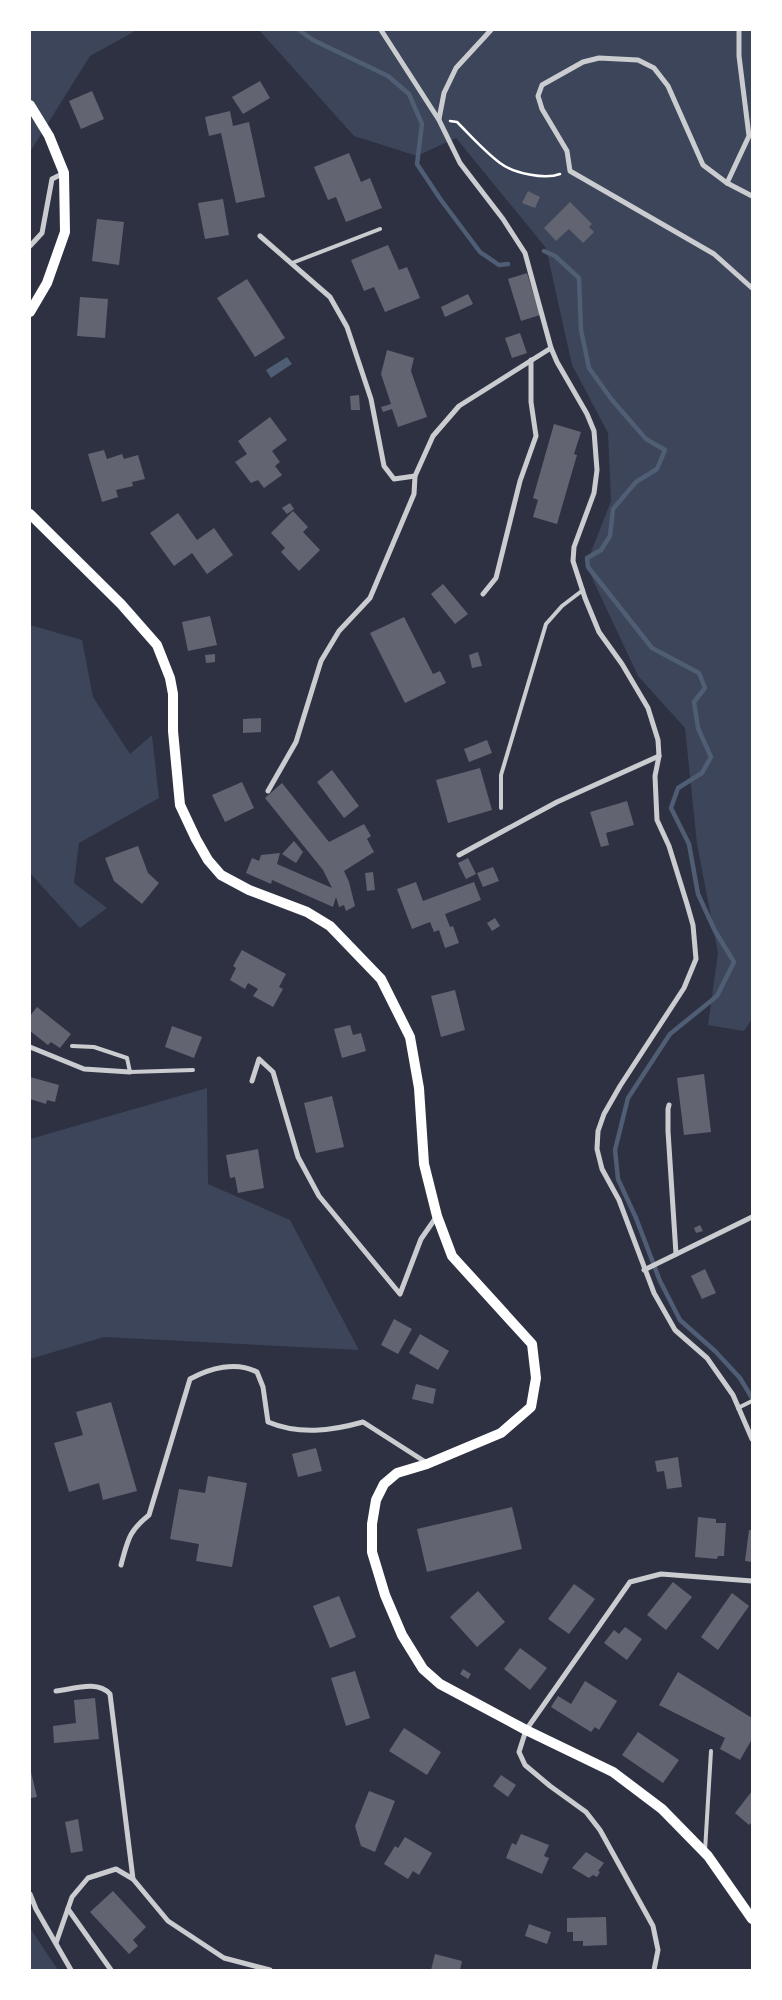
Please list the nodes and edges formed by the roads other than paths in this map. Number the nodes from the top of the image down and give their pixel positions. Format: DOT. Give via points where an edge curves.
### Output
graph roads {
  1 [pos="381,30"];
  2 [pos="491,30"];
  3 [pos="739,30"];
  4 [pos="30,105"];
  5 [pos="439,120"];
  6 [pos="64,173"];
  7 [pos="727,183"];
  8 [pos="752,196"];
  9 [pos="380,229"];
  10 [pos="260,236"];
  11 [pos="30,246"];
  12 [pos="292,263"];
  13 [pos="752,288"];
  14 [pos="30,312"];
  15 [pos="551,348"];
  16 [pos="531,360"];
  17 [pos="415,476"];
  18 [pos="30,514"];
  19 [pos="583,590"];
  20 [pos="483,594"];
  21 [pos="659,756"];
  22 [pos="268,791"];
  23 [pos="501,808"];
  24 [pos="459,855"];
  25 [pos="72,1046"];
  26 [pos="30,1047"];
  27 [pos="193,1070"];
  28 [pos="130,1072"];
  29 [pos="252,1081"];
  30 [pos="669,1106"];
  31 [pos="437,1216"];
  32 [pos="752,1217"];
  33 [pos="676,1254"];
  34 [pos="645,1269"];
  35 [pos="752,1401"];
  36 [pos="738,1408"];
  37 [pos="752,1440"];
  38 [pos="427,1464"];
  39 [pos="122,1565"];
  40 [pos="752,1581"];
  41 [pos="56,1691"];
  42 [pos="526,1730"];
  43 [pos="711,1751"];
  44 [pos="705,1853"];
  45 [pos="133,1879"];
  46 [pos="30,1894"];
  47 [pos="68,1909"];
  48 [pos="752,1919"];
  49 [pos="56,1942"];
  50 [pos="71,1970"];
  51 [pos="111,1970"];
  52 [pos="270,1970"];
  53 [pos="654,1970"];
  1 -- 5 [label="street"];
  2 -- 5 [label="street" via="456,68 444,93"];
  3 -- 7 [label="street" via="749,136"];
  4 -- 6 [label="main road"];
  5 -- 15 [label="street" via="460,163 525,253"];
  6 -- 11 [label="street" via="52,179 42,233"];
  6 -- 14 [label="main road" via="65,232 47,283"];
  7 -- 8 [label="street"];
  7 -- 13 [label="street" via="703,165 668,86 654,68 638,60 599,58 583,62 542,85 538,96 542,109 567,151 570,170 714,254"];
  9 -- 12 [label="lane"];
  10 -- 12 [label="street"];
  12 -- 17 [label="street" via="330,297 347,327 371,399 384,466 394,479"];
  15 -- 16 [label="street"];
  15 -- 19 [label="street" via="594,431 597,470 594,493 574,547 573,561"];
  16 -- 17 [label="street" via="459,406 434,436"];
  16 -- 20 [label="street" via="531,402 536,436 520,480 496,578"];
  17 -- 22 [label="street" via="414,494 370,598 339,631 321,662 296,742"];
  18 -- 31 [label="main road" via="121,604 157,645 173,694 180,805 208,860 221,875 249,890 307,912 330,926 381,979 410,1037 419,1088 424,1164"];
  19 -- 21 [label="street" via="600,632 648,708 658,740"];
  19 -- 23 [label="lane" via="546,624 501,775"];
  21 -- 24 [label="street" via="557,802"];
  21 -- 34 [label="street" via="657,820 669,846 687,904 696,959 684,988 604,1114 596,1149"];
  25 -- 28 [label="lane" via="94,1047 127,1058"];
  26 -- 28 [label="street" via="84,1069"];
  27 -- 28 [label="lane"];
  29 -- 31 [label="street" via="259,1059 273,1072 298,1157 319,1196 400,1294 421,1240"];
  30 -- 33 [label="street"];
  31 -- 38 [label="main road" via="452,1256 532,1344 536,1378 531,1407 501,1433"];
  32 -- 33 [label="street"];
  33 -- 34 [label="street"];
  34 -- 36 [label="street" via="654,1293 675,1330 707,1358 733,1395"];
  35 -- 36 [label="lane"];
  36 -- 37 [label="street"];
  38 -- 39 [label="street" via="363,1422 314,1431 284,1429 268,1422 263,1387 257,1372 248,1367 204,1371 190,1379 149,1515 131,1533"];
  38 -- 42 [label="main road" via="397,1473 384,1484 376,1500 372,1552 385,1595 402,1635 423,1669 440,1684"];
  40 -- 42 [label="street" via="660,1574 630,1582"];
  41 -- 45 [label="street" via="91,1686 104,1688 110,1694"];
  42 -- 44 [label="main road" via="614,1772 662,1809"];
  42 -- 53 [label="street" via="518,1752 525,1765 591,1818 653,1926 658,1950"];
  43 -- 44 [label="lane"];
  44 -- 48 [label="main road"];
  45 -- 47 [label="street" via="116,1869 88,1878 72,1897"];
  45 -- 52 [label="street" via="168,1921 224,1958"];
  46 -- 49 [label="street"];
  47 -- 49 [label="street"];
  47 -- 51 [label="street"];
  49 -- 50 [label="street"];
}
